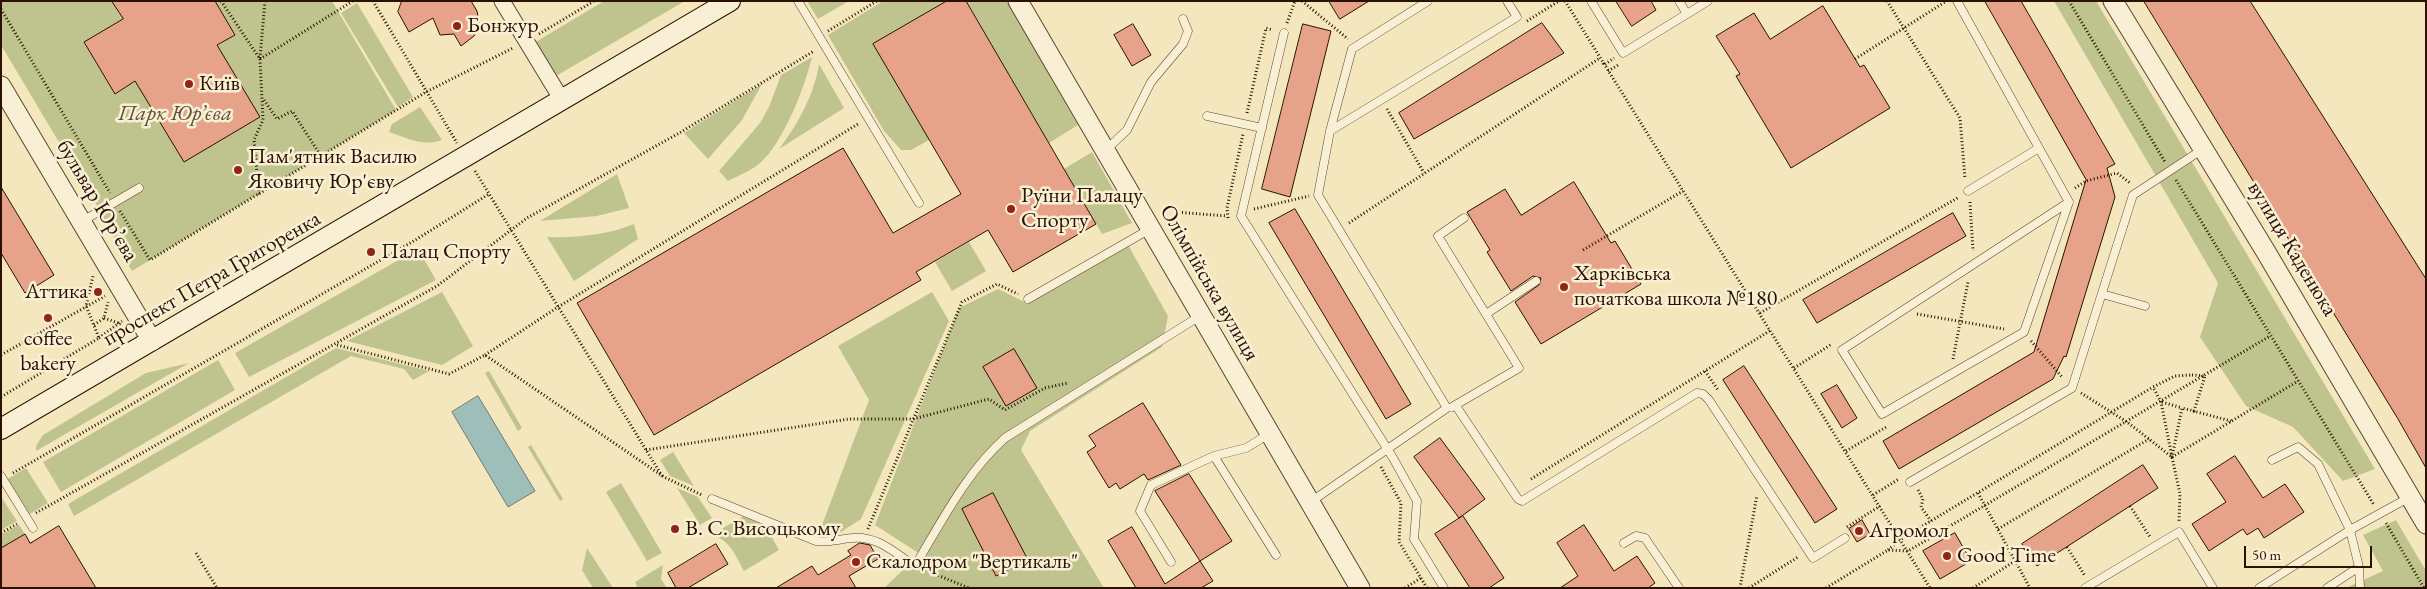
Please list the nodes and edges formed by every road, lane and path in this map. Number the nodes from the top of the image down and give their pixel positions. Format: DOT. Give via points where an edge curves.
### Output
graph roads {
  1 [pos="221,1"];
  2 [pos="265,1"];
  3 [pos="353,1"];
  4 [pos="373,1"];
  5 [pos="502,1"];
  6 [pos="594,1"];
  7 [pos="730,1"];
  8 [pos="798,1"];
  9 [pos="877,1"];
  10 [pos="1018,1"];
  11 [pos="1295,1"];
  12 [pos="1302,1"];
  13 [pos="1428,1"];
  14 [pos="1507,1"];
  15 [pos="1559,1"];
  16 [pos="1564,1"];
  17 [pos="1591,1"];
  18 [pos="1680,1"];
  19 [pos="1708,1"];
  20 [pos="1887,1"];
  21 [pos="1946,1"];
  22 [pos="1957,1"];
  23 [pos="2069,1"];
  24 [pos="2113,1"];
  25 [pos="1,9"];
  26 [pos="1687,14"];
  27 [pos="1183,19"];
  28 [pos="1526,22"];
  29 [pos="1904,28"];
  30 [pos="1284,33"];
  31 [pos="819,36"];
  32 [pos="1348,39"];
  33 [pos="526,41"];
  34 [pos="815,50"];
  35 [pos="1600,57"];
  36 [pos="820,58"];
  37 [pos="260,59"];
  38 [pos="1855,59"];
  39 [pos="1,86"];
  40 [pos="426,92"];
  41 [pos="264,100"];
  42 [pos="562,100"];
  43 [pos="1394,105"];
  44 [pos="854,115"];
  45 [pos="1206,116"];
  46 [pos="1244,124"];
  47 [pos="1262,128"];
  48 [pos="1330,132"];
  49 [pos="2039,148"];
  50 [pos="2203,149"];
  51 [pos="1104,151"];
  52 [pos="321,156"];
  53 [pos="466,157"];
  54 [pos="2170,170"];
  55 [pos="1424,173"];
  56 [pos="139,188"];
  57 [pos="1683,191"];
  58 [pos="2139,191"];
  59 [pos="1968,192"];
  60 [pos="489,194"];
  61 [pos="2065,194"];
  62 [pos="259,195"];
  63 [pos="115,202"];
  64 [pos="2069,202"];
  65 [pos="919,203"];
  66 [pos="1174,212"];
  67 [pos="1227,216"];
  68 [pos="1464,218"];
  69 [pos="81,222"];
  70 [pos="1232,224"];
  71 [pos="1150,229"];
  72 [pos="511,230"];
  73 [pos="1338,230"];
  74 [pos="1583,250"];
  75 [pos="1972,265"];
  76 [pos="95,270"];
  77 [pos="1536,281"];
  78 [pos="1961,282"];
  79 [pos="2102,294"];
  80 [pos="1028,299"];
  81 [pos="86,306"];
  82 [pos="2145,306"];
  83 [pos="558,307"];
  84 [pos="1921,308"];
  85 [pos="1760,313"];
  86 [pos="122,314"];
  87 [pos="1486,314"];
  88 [pos="1200,316"];
  89 [pos="104,318"];
  90 [pos="1961,322"];
  91 [pos="120,324"];
  92 [pos="94,325"];
  93 [pos="1771,330"];
  94 [pos="2024,332"];
  95 [pos="2270,336"];
  96 [pos="99,338"];
  97 [pos="152,341"];
  98 [pos="337,345"];
  99 [pos="1,354"];
  100 [pos="485,355"];
  101 [pos="1705,371"];
  102 [pos="1950,375"];
  103 [pos="2205,376"];
  104 [pos="2298,381"];
  105 [pos="1073,383"];
  106 [pos="2153,387"];
  107 [pos="2072,388"];
  108 [pos="1721,396"];
  109 [pos="1,397"];
  110 [pos="2161,402"];
  111 [pos="1452,407"];
  112 [pos="2182,408"];
  113 [pos="2194,411"];
  114 [pos="913,419"];
  115 [pos="2127,422"];
  116 [pos="2231,422"];
  117 [pos="1,429"];
  118 [pos="1269,434"];
  119 [pos="2148,438"];
  120 [pos="1388,449"];
  121 [pos="646,450"];
  122 [pos="1214,456"];
  123 [pos="2172,457"];
  124 [pos="1394,458"];
  125 [pos="2272,460"];
  126 [pos="1374,472"];
  127 [pos="662,476"];
  128 [pos="1760,476"];
  129 [pos="2,477"];
  130 [pos="1910,482"];
  131 [pos="1512,491"];
  132 [pos="1978,493"];
  133 [pos="2410,497"];
  134 [pos="712,499"];
  135 [pos="58,500"];
  136 [pos="1309,503"];
  137 [pos="1880,506"];
  138 [pos="1985,506"];
  139 [pos="2130,506"];
  140 [pos="2380,515"];
  141 [pos="2426,524"];
  142 [pos="33,528"];
  143 [pos="1998,529"];
  144 [pos="2350,530"];
  145 [pos="2179,532"];
  146 [pos="1843,534"];
  147 [pos="864,538"];
  148 [pos="1900,539"];
  149 [pos="1624,543"];
  150 [pos="2155,546"];
  151 [pos="2067,547"];
  152 [pos="1888,550"];
  153 [pos="1808,551"];
  154 [pos="1908,551"];
  155 [pos="196,553"];
  156 [pos="1276,555"];
  157 [pos="2015,561"];
  158 [pos="1171,562"];
  159 [pos="915,566"];
  160 [pos="2359,567"];
  161 [pos="1421,578"];
  162 [pos="2098,580"];
  163 [pos="960,584"];
  164 [pos="2088,586"];
  165 [pos="217,588"];
  166 [pos="957,588"];
  167 [pos="969,588"];
  168 [pos="1360,588"];
  169 [pos="1405,588"];
  170 [pos="1444,588"];
  171 [pos="1679,588"];
  172 [pos="1740,588"];
  173 [pos="1749,588"];
  174 [pos="1826,588"];
  175 [pos="1930,588"];
  176 [pos="1973,588"];
  177 [pos="2030,588"];
  178 [pos="2103,588"];
  179 [pos="2213,588"];
  180 [pos="2259,588"];
  181 [pos="2327,588"];
  182 [pos="2360,588"];
  183 [pos="2424,588"];
  1 -- 37 [label="path"];
  2 -- 37 [label="path"];
  3 -- 37 [label="path"];
  4 -- 40 [label="path"];
  5 -- 33 [label="street"];
  6 -- 33 [label="path"];
  7 -- 42 [label="main road, проспект Петра Григоренка"];
  8 -- 31 [label="lane"];
  9 -- 31 [label="path"];
  10 -- 51 [label="street, Олімпійська вулиця"];
  11 -- 30 [label="path"];
  12 -- 32 [label="path"];
  13 -- 48 [label="lane" via="1352,49"];
  14 -- 48 [label="lane" via="1517,17"];
  15 -- 28 [label="path"];
  16 -- 35 [label="path"];
  17 -- 26 [label="lane" via="1623,52"];
  18 -- 26 [label="lane"];
  19 -- 26 [label="lane"];
  20 -- 29 [label="path"];
  21 -- 29 [label="path"];
  22 -- 49 [label="lane"];
  23 -- 54 [label="path"];
  24 -- 50 [label="street, вулиця Каденюка"];
  25 -- 63 [label="path"];
  27 -- 51 [label="lane" via="1188,31 1183,44 1150,82 1127,130"];
  29 -- 38 [label="path"];
  29 -- 59 [label="path" via="1960,118 1963,172"];
  30 -- 46 [label="path" via="1266,28"];
  30 -- 47 [label="lane"];
  31 -- 34 [label="path"];
  31 -- 65 [label="lane"];
  33 -- 40 [label="path"];
  33 -- 42 [label="street"];
  34 -- 36 [label="path"];
  34 -- 72 [label="path"];
  35 -- 55 [label="path"];
  35 -- 57 [label="path"];
  37 -- 41 [label="path"];
  39 -- 69 [label="street, бульвар Юрʼєва"];
  40 -- 52 [label="path"];
  40 -- 53 [label="path"];
  41 -- 52 [label="path" via="277,119 292,111"];
  41 -- 62 [label="path" via="263,120 254,140"];
  42 -- 53 [label="main road, проспект Петра Григоренка"];
  43 -- 55 [label="path" via="1386,110"];
  44 -- 83 [label="path" via="858,123"];
  45 -- 46 [label="lane"];
  46 -- 47 [label="lane"];
  46 -- 67 [label="path"];
  47 -- 120 [label="lane" via="1241,216"];
  48 -- 73 [label="lane" via="1318,195"];
  49 -- 59 [label="lane"];
  49 -- 61 [label="lane"];
  50 -- 54 [label="lane"];
  50 -- 133 [label="street, вулиця Каденюка"];
  51 -- 71 [label="street, Олімпійська вулиця"];
  52 -- 62 [label="path"];
  53 -- 60 [label="path"];
  53 -- 97 [label="main road, проспект Петра Григоренка"];
  54 -- 58 [label="lane"];
  54 -- 95 [label="path"];
  55 -- 73 [label="path"];
  56 -- 63 [label="lane"];
  57 -- 74 [label="path"];
  57 -- 85 [label="path"];
  58 -- 61 [label="path" via="2117,173 2086,181"];
  58 -- 79 [label="lane" via="2133,195"];
  59 -- 75 [label="path"];
  59 -- 85 [label="path"];
  60 -- 72 [label="path"];
  60 -- 129 [label="path" via="417,239"];
  61 -- 64 [label="lane"];
  62 -- 63 [label="path" via="150,260"];
  63 -- 69 [label="lane"];
  64 -- 75 [label="lane"];
  64 -- 94 [label="lane"];
  66 -- 67 [label="path"];
  67 -- 70 [label="path"];
  68 -- 87 [label="lane" via="1438,236"];
  69 -- 97 [label="street, бульвар Юрʼєва"];
  71 -- 80 [label="lane"];
  71 -- 88 [label="street, Олімпійська вулиця"];
  72 -- 83 [label="path"];
  72 -- 98 [label="path" via="438,286"];
  73 -- 111 [label="lane"];
  75 -- 102 [label="lane" via="1842,350 1882,414"];
  76 -- 81 [label="path"];
  77 -- 87 [label="lane"];
  78 -- 90 [label="path" via="1969,277"];
  79 -- 82 [label="lane"];
  79 -- 107 [label="lane"];
  80 -- 114 [label="path" via="997,284 962,302"];
  81 -- 89 [label="path" via="110,294"];
  81 -- 92 [label="path"];
  81 -- 99 [label="path"];
  83 -- 100 [label="path"];
  83 -- 121 [label="path"];
  84 -- 90 [label="path" via="1913,314"];
  85 -- 93 [label="path"];
  86 -- 91 [label="path"];
  87 -- 111 [label="lane" via="1519,368"];
  88 -- 118 [label="street, Олімпійська вулиця"];
  88 -- 159 [label="lane" via="1005,438 964,484"];
  89 -- 91 [label="path"];
  89 -- 92 [label="path"];
  90 -- 94 [label="path"];
  90 -- 102 [label="path"];
  91 -- 96 [label="path"];
  92 -- 96 [label="path"];
  93 -- 101 [label="path"];
  93 -- 137 [label="path"];
  94 -- 102 [label="lane"];
  94 -- 107 [label="path"];
  95 -- 103 [label="path"];
  95 -- 104 [label="path"];
  96 -- 109 [label="path"];
  97 -- 117 [label="main road, проспект Петра Григоренка"];
  98 -- 100 [label="path" via="449,374"];
  98 -- 135 [label="path" via="250,390"];
  100 -- 127 [label="path"];
  101 -- 108 [label="path"];
  101 -- 131 [label="path"];
  103 -- 106 [label="path" via="2175,376"];
  103 -- 110 [label="path"];
  103 -- 113 [label="path"];
  104 -- 116 [label="path"];
  104 -- 140 [label="path"];
  105 -- 114 [label="path" via="1045,388 1005,410 989,399"];
  106 -- 110 [label="path"];
  106 -- 132 [label="path"];
  107 -- 115 [label="path"];
  107 -- 130 [label="lane"];
  110 -- 112 [label="path"];
  110 -- 115 [label="path"];
  110 -- 123 [label="path"];
  111 -- 120 [label="lane"];
  111 -- 131 [label="lane"];
  112 -- 113 [label="path"];
  112 -- 123 [label="path"];
  113 -- 116 [label="path"];
  114 -- 121 [label="path" via="849,418"];
  114 -- 147 [label="path"];
  115 -- 119 [label="path"];
  115 -- 138 [label="path"];
  116 -- 123 [label="path"];
  118 -- 122 [label="lane" via="1246,448"];
  118 -- 136 [label="street, Олімпійська вулиця"];
  119 -- 123 [label="path"];
  119 -- 143 [label="path"];
  120 -- 124 [label="lane"];
  120 -- 136 [label="lane"];
  121 -- 127 [label="path"];
  122 -- 156 [label="lane"];
  122 -- 158 [label="lane" via="1151,485 1140,511"];
  123 -- 145 [label="path" via="2180,494"];
  124 -- 126 [label="path"];
  124 -- 170 [label="lane" via="1417,501 1414,539"];
  125 -- 144 [label="lane" via="2298,447 2318,464"];
  127 -- 134 [label="path"];
  128 -- 131 [label="lane" via="1709,400 1697,393 1528,500 1518,499"];
  128 -- 153 [label="lane"];
  128 -- 172 [label="path"];
  129 -- 142 [label="lane"];
  132 -- 138 [label="path"];
  132 -- 148 [label="path"];
  133 -- 140 [label="lane"];
  133 -- 141 [label="street, вулиця Каденюка"];
  134 -- 147 [label="lane" via="816,541"];
  136 -- 168 [label="street, Олімпійська вулиця"];
  137 -- 146 [label="path"];
  137 -- 148 [label="path"];
  138 -- 143 [label="path"];
  138 -- 154 [label="path"];
  139 -- 150 [label="path"];
  140 -- 144 [label="lane"];
  140 -- 183 [label="path"];
  143 -- 157 [label="path"];
  144 -- 160 [label="lane"];
  144 -- 180 [label="lane"];
  145 -- 150 [label="lane"];
  145 -- 179 [label="lane"];
  146 -- 153 [label="lane" via="1813,558"];
  147 -- 159 [label="lane" via="875,539"];
  148 -- 152 [label="path"];
  148 -- 154 [label="path"];
  149 -- 171 [label="lane" via="1636,536 1646,538"];
  150 -- 162 [label="lane"];
  151 -- 164 [label="path"];
  152 -- 154 [label="path"];
  152 -- 174 [label="path"];
  153 -- 173 [label="path"];
  154 -- 175 [label="path"];
  155 -- 165 [label="path"];
  157 -- 176 [label="path"];
  157 -- 177 [label="path"];
  159 -- 163 [label="path"];
  160 -- 181 [label="lane"];
  160 -- 182 [label="lane"];
  161 -- 169 [label="path"];
  162 -- 164 [label="lane"];
  162 -- 178 [label="lane"];
  163 -- 166 [label="path"];
  163 -- 167 [label="path"];
}
